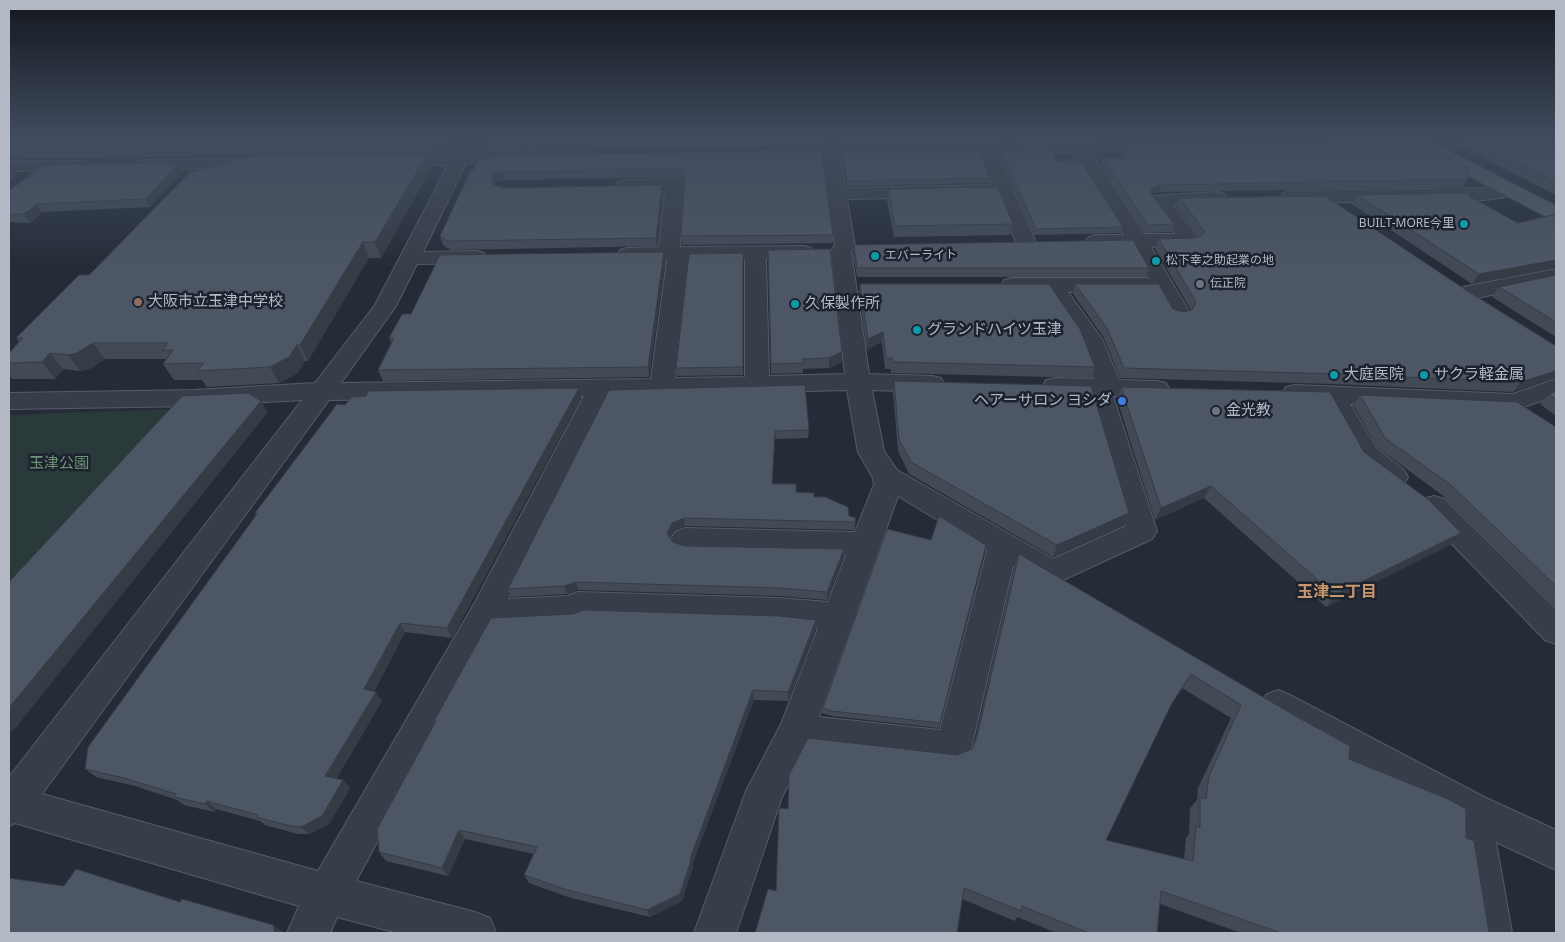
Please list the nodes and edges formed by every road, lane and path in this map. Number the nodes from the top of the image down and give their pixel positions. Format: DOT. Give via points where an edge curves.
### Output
graph roads {
  1 [pos="447,182"];
  2 [pos="835,182"];
  3 [pos="1001,182"];
  4 [pos="1101,182"];
  5 [pos="1494,182"];
  6 [pos="608,186"];
  7 [pos="1005,190"];
  8 [pos="1512,191"];
  9 [pos="837,194"];
  10 [pos="1325,196"];
  11 [pos="1276,197"];
  12 [pos="1237,198"];
  13 [pos="1556,214"];
  14 [pos="1357,218"];
  15 [pos="1138,241"];
  16 [pos="1082,242"];
  17 [pos="1026,243"];
  18 [pos="850,248"];
  19 [pos="674,253"];
  20 [pos="755,253"];
  21 [pos="609,254"];
  22 [pos="500,256"];
  23 [pos="408,258"];
  24 [pos="1556,275"];
  25 [pos="1053,285"];
  26 [pos="1163,285"];
  27 [pos="994,286"];
  28 [pos="1492,308"];
  29 [pos="1179,313"];
  30 [pos="858,382"];
  31 [pos="757,384"];
  32 [pos="958,384"];
  33 [pos="1028,386"];
  34 [pos="662,387"];
  35 [pos="1104,387"];
  36 [pos="1556,387"];
  37 [pos="601,388"];
  38 [pos="1177,390"];
  39 [pos="322,391"];
  40 [pos="1274,392"];
  41 [pos="1332,394"];
  42 [pos="9,401"];
  43 [pos="1515,402"];
  44 [pos="1540,418"];
  45 [pos="887,476"];
  46 [pos="685,540"];
  47 [pos="865,544"];
  48 [pos="1003,545"];
  49 [pos="1052,573"];
  50 [pos="1086,593"];
  51 [pos="485,613"];
  52 [pos="839,616"];
  53 [pos="1556,630"];
  54 [pos="1248,688"];
  55 [pos="796,731"];
  56 [pos="10,804"];
  57 [pos="1471,810"];
  58 [pos="1556,850"];
  59 [pos="327,894"];
  60 [pos="308,933"];
  61 [pos="475,933"];
  62 [pos="715,933"];
  63 [pos="1491,933"];
  1 -- 23 [label="street"];
  2 -- 9 [label="street"];
  3 -- 7 [label="street"];
  4 -- 15 [label="street"];
  5 -- 8 [label="main road"];
  6 -- 19 [label="street" via="675,185"];
  7 -- 9 [label="street"];
  7 -- 17 [label="street"];
  8 -- 10 [label="street"];
  8 -- 13 [label="main road"];
  9 -- 18 [label="street"];
  10 -- 11 [label="street"];
  10 -- 14 [label="street"];
  12 -- 15 [label="street" via="1159,200 1190,240"];
  15 -- 16 [label="street"];
  15 -- 26 [label="street"];
  18 -- 20 [label="street"];
  18 -- 30 [label="street" via="856,286"];
  19 -- 20 [label="street"];
  19 -- 21 [label="street"];
  19 -- 34 [label="street"];
  20 -- 31 [label="street"];
  22 -- 23 [label="street"];
  23 -- 39 [label="street" via="385,306"];
  24 -- 28 [label="street" via="1460,288"];
  25 -- 26 [label="street"];
  25 -- 27 [label="street"];
  25 -- 35 [label="street" via="1090,340"];
  26 -- 29 [label="street"];
  30 -- 31 [label="street"];
  30 -- 32 [label="street"];
  30 -- 45 [label="street" via="871,452"];
  31 -- 34 [label="street"];
  33 -- 35 [label="street"];
  34 -- 37 [label="street"];
  35 -- 38 [label="street"];
  35 -- 49 [label="street" via="1142,531"];
  36 -- 43 [label="street"];
  37 -- 39 [label="street"];
  37 -- 51 [label="street"];
  39 -- 42 [label="street" via="195,398"];
  39 -- 56 [label="street"];
  40 -- 41 [label="street"];
  41 -- 43 [label="street"];
  41 -- 53 [label="street" via="1367,456 1431,504"];
  43 -- 44 [label="street"];
  45 -- 47 [label="street" via="888,484"];
  45 -- 48 [label="street"];
  46 -- 47 [label="street"];
  47 -- 52 [label="street"];
  48 -- 49 [label="street"];
  48 -- 55 [label="street" via="953,749"];
  49 -- 50 [label="street"];
  51 -- 52 [label="street" via="576,609 578,605"];
  51 -- 59 [label="street"];
  52 -- 55 [label="street"];
  54 -- 57 [label="street"];
  55 -- 62 [label="street" via="765,791"];
  56 -- 59 [label="street"];
  57 -- 58 [label="street"];
  57 -- 63 [label="street"];
  59 -- 60 [label="street"];
  59 -- 61 [label="street"];
}
